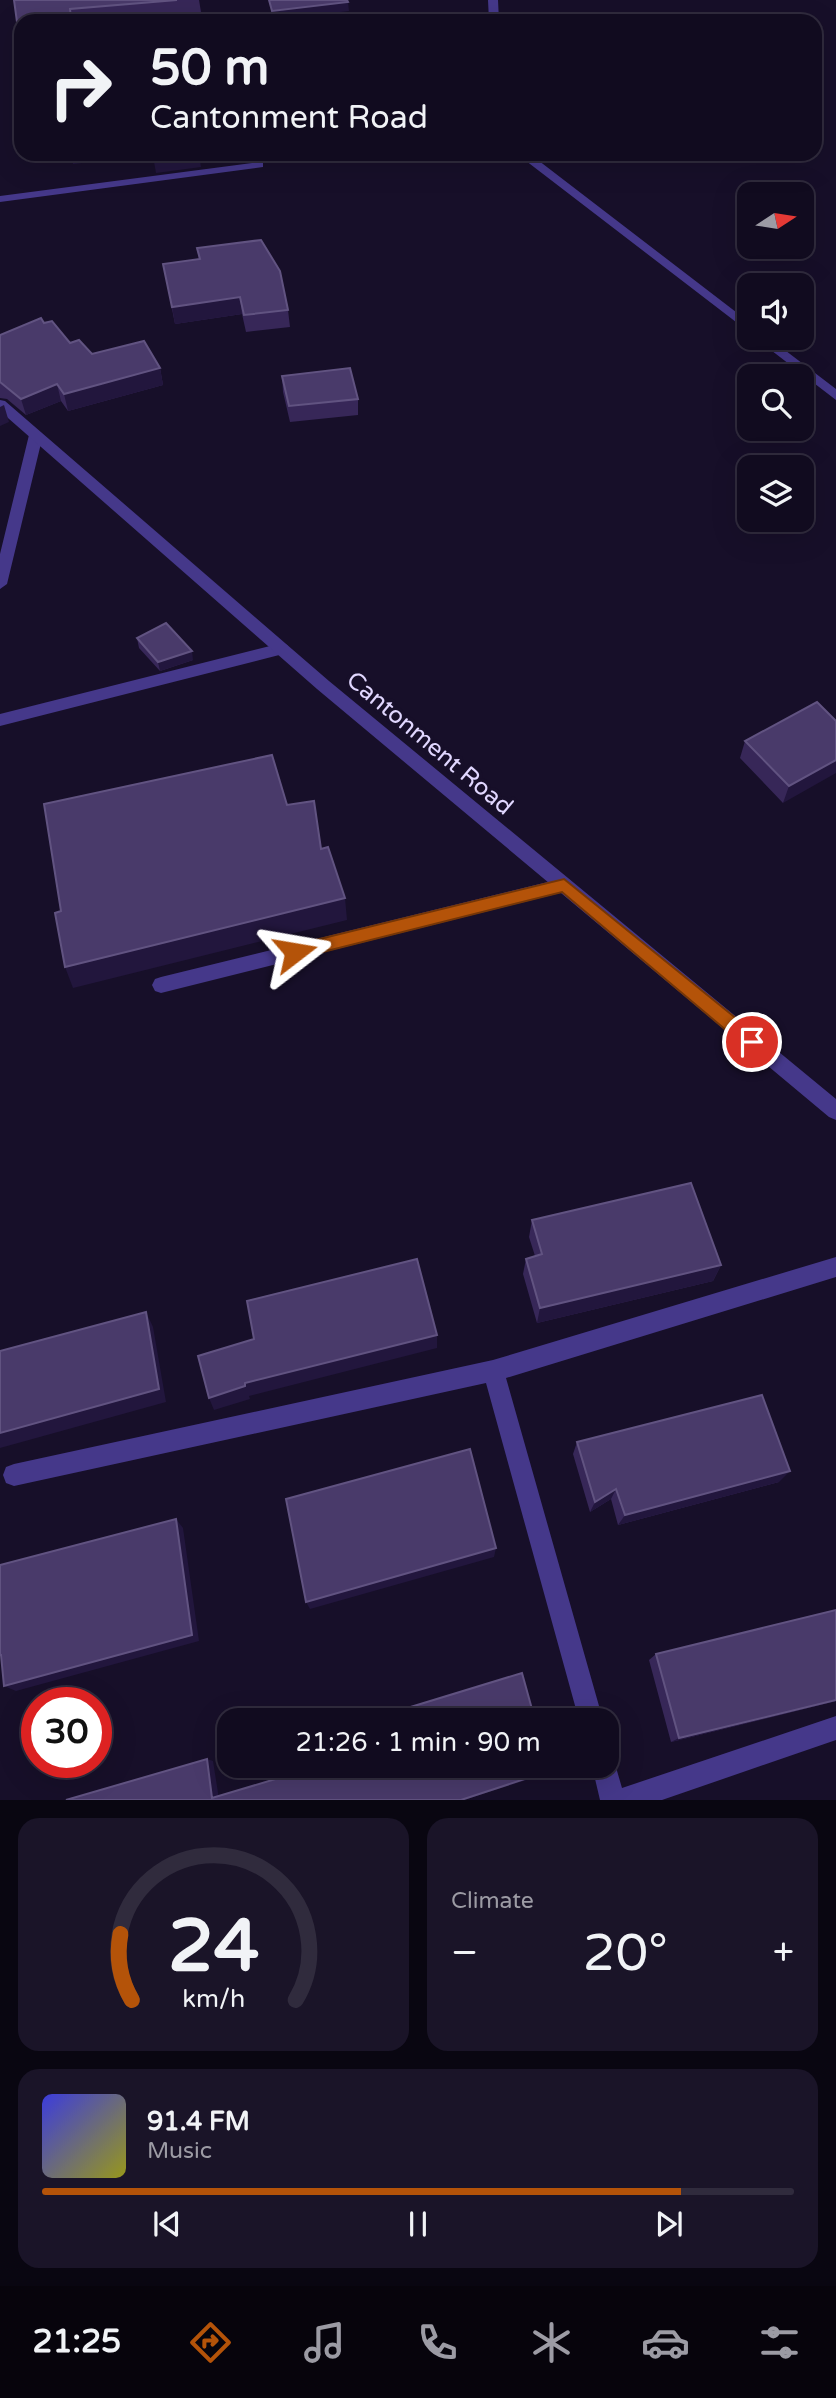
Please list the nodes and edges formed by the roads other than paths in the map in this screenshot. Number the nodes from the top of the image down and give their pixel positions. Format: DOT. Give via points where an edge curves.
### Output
graph roads {
  1 [pos="532,161"];
  2 [pos="260,165"];
  3 [pos="0,199"];
  4 [pos="737,319"];
  5 [pos="777,350"];
  6 [pos="836,396"];
  7 [pos="0,404"];
  8 [pos="36,435"];
  9 [pos="0,584"];
  10 [pos="282,649"];
  11 [pos="0,720"];
  12 [pos="564,885"];
  13 [pos="161,985"];
  14 [pos="836,1111"];
  15 [pos="836,1267"];
  16 [pos="493,1371"];
  17 [pos="13,1475"];
  18 [pos="588,1708"];
  19 [pos="836,1728"];
  20 [pos="607,1778"];
  21 [pos="613,1800"];
  22 [pos="624,1800"];
  1 -- 4 [label="street"];
  2 -- 3 [label="street"];
  5 -- 6 [label="street"];
  7 -- 8 [label="street, Cantonment Road"];
  8 -- 9 [label="street"];
  8 -- 10 [label="street, Cantonment Road"];
  10 -- 11 [label="street"];
  10 -- 12 [label="street, Cantonment Road"];
  12 -- 13 [label="street"];
  12 -- 14 [label="street, Cantonment Road"];
  15 -- 16 [label="street"];
  16 -- 17 [label="street"];
  16 -- 18 [label="street"];
  19 -- 22 [label="street"];
  20 -- 21 [label="street"];
}
